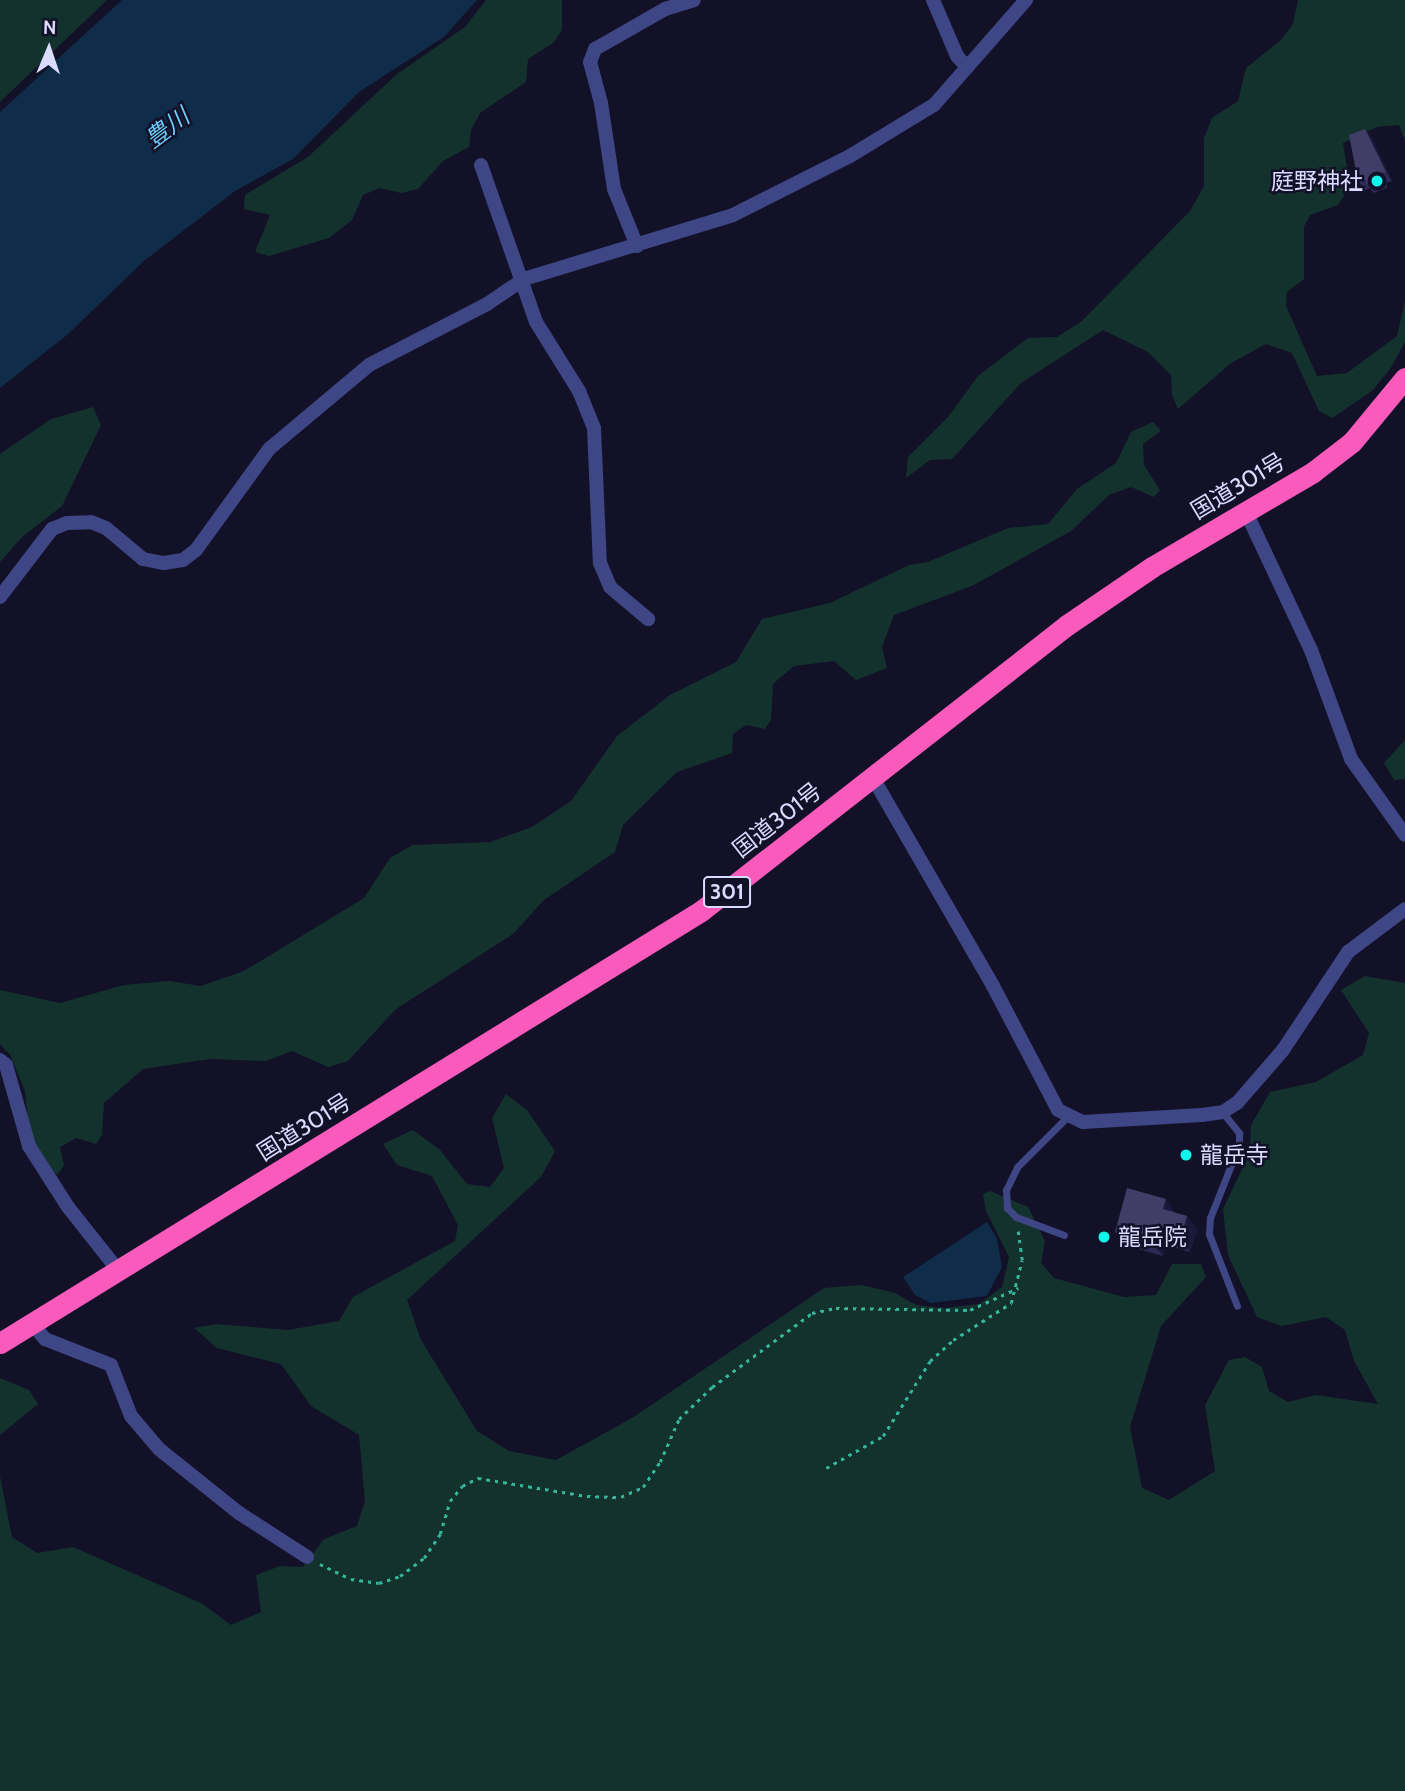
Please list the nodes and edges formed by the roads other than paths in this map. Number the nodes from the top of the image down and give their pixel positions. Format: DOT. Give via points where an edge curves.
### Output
graph roads {
  1 [pos="695,0"];
  2 [pos="933,0"];
  3 [pos="1026,0"];
  4 [pos="967,67"];
  5 [pos="481,165"];
  6 [pos="637,246"];
  7 [pos="524,279"];
  8 [pos="1405,378"];
  9 [pos="1246,512"];
  10 [pos="0,597"];
  11 [pos="648,619"];
  12 [pos="873,778"];
  13 [pos="1405,835"];
  14 [pos="1405,909"];
  15 [pos="0,1060"];
  16 [pos="1223,1112"];
  17 [pos="1066,1118"];
  18 [pos="1064,1235"];
  19 [pos="117,1270"];
  20 [pos="1237,1307"];
  21 [pos="32,1323"];
  22 [pos="0,1343"];
  23 [pos="307,1557"];
  1 -- 6 [label="street" via="665,9 595,50 590,62 614,189"];
  2 -- 4 [label="street" via="957,56"];
  3 -- 4 [label="street"];
  4 -- 6 [label="street" via="934,105 776,196"];
  5 -- 7 [label="street"];
  6 -- 7 [label="street"];
  7 -- 10 [label="street" via="487,304 369,365 335,389 269,449 196,550 183,560 143,559 106,528 91,522 67,523 52,529"];
  7 -- 11 [label="street" via="536,322 579,391 594,428 600,562 610,587"];
  8 -- 9 [label="highway, 国道301号 / 301" via="1352,442"];
  9 -- 12 [label="highway, 国道301号 / 301" via="1152,567 1067,625"];
  9 -- 13 [label="street" via="1311,649 1351,759"];
  12 -- 17 [label="street"];
  12 -- 19 [label="highway, 国道301号 / 301" via="701,911"];
  14 -- 16 [label="street" via="1348,952 1283,1050"];
  15 -- 19 [label="street" via="6,1065 29,1146"];
  16 -- 17 [label="street" via="1083,1122"];
  16 -- 20 [label="lane" via="1239,1133 1240,1145 1210,1218 1209,1234"];
  17 -- 18 [label="lane" via="1017,1167 1006,1190 1007,1208 1016,1217"];
  19 -- 21 [label="highway, 国道301号 / 301"];
  21 -- 22 [label="highway, 国道301号 / 301"];
  21 -- 23 [label="street" via="45,1339 111,1365 131,1416 159,1449 239,1513"];
}
